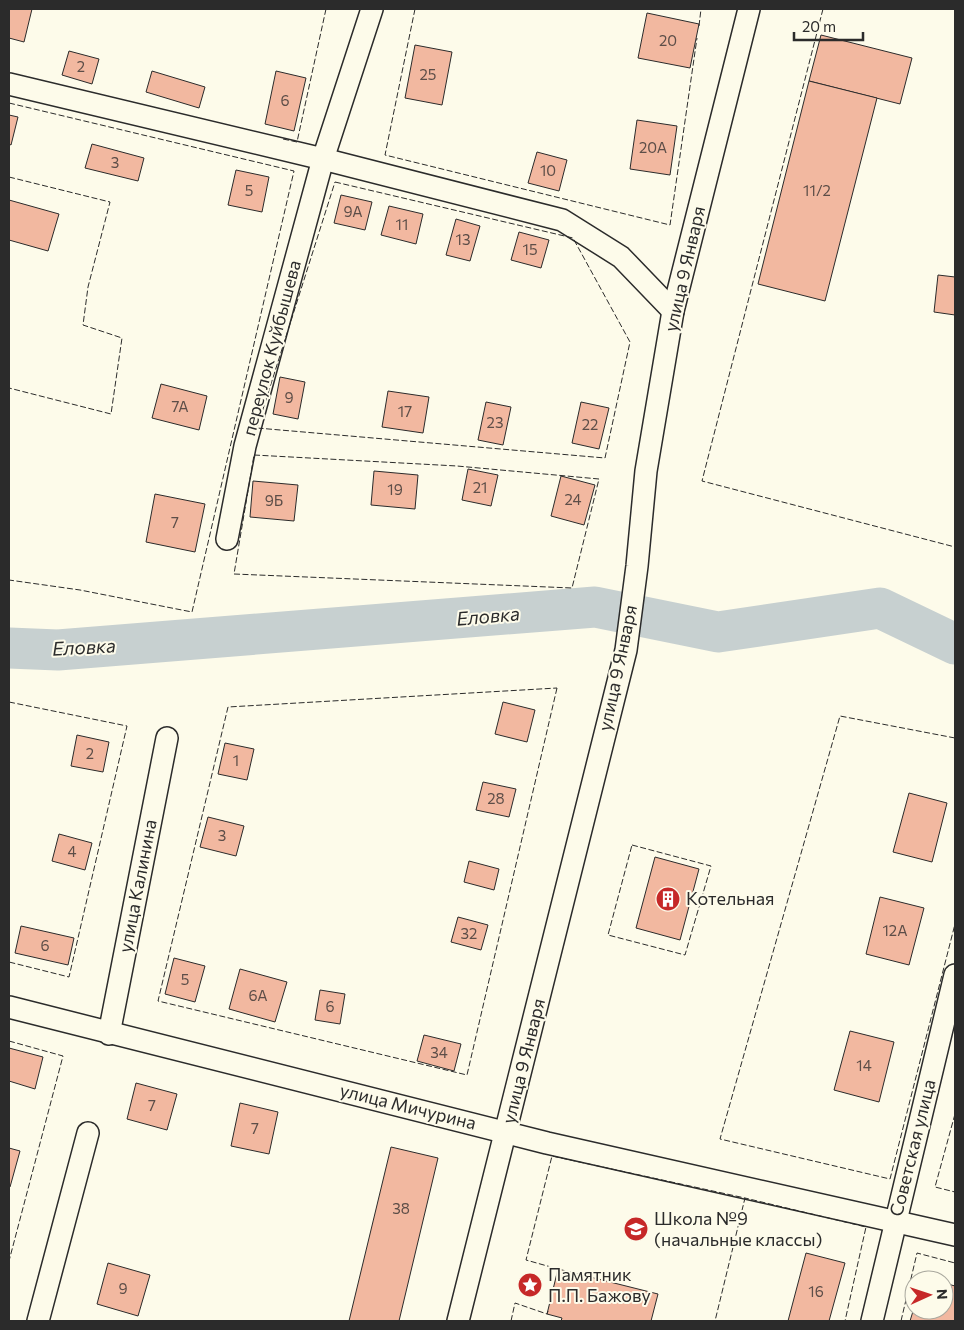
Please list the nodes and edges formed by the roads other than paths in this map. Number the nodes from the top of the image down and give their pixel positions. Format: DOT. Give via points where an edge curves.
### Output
graph roads {
  1 [pos="372,9"];
  2 [pos="749,9"];
  3 [pos="9,84"];
  4 [pos="323,159"];
  5 [pos="674,311"];
  6 [pos="226,539"];
  7 [pos="167,738"];
  8 [pos="955,975"];
  9 [pos="9,1007"];
  10 [pos="109,1034"];
  11 [pos="506,1132"];
  12 [pos="88,1133"];
  13 [pos="895,1221"];
  14 [pos="955,1235"];
  15 [pos="38,1321"];
  16 [pos="458,1321"];
  17 [pos="872,1321"];
  1 -- 4 [label="street, переулок Куйбышева"];
  2 -- 5 [label="street, улица 9 Января"];
  3 -- 4 [label="street"];
  4 -- 5 [label="street" via="562,220 621,257"];
  4 -- 6 [label="street, переулок Куйбышева" via="245,446"];
  5 -- 11 [label="street, улица 9 Января" via="646,472 626,650"];
  7 -- 10 [label="street, улица Калинина"];
  8 -- 13 [label="street, Советская улица"];
  9 -- 10 [label="street, улица Мичурина"];
  10 -- 11 [label="street, улица Мичурина"];
  11 -- 13 [label="street, улица Мичурина"];
  11 -- 16 [label="street, улица 9 Января"];
  12 -- 15 [label="street"];
  13 -- 14 [label="street, улица Мичурина"];
  13 -- 17 [label="street, Советская улица"];
}
